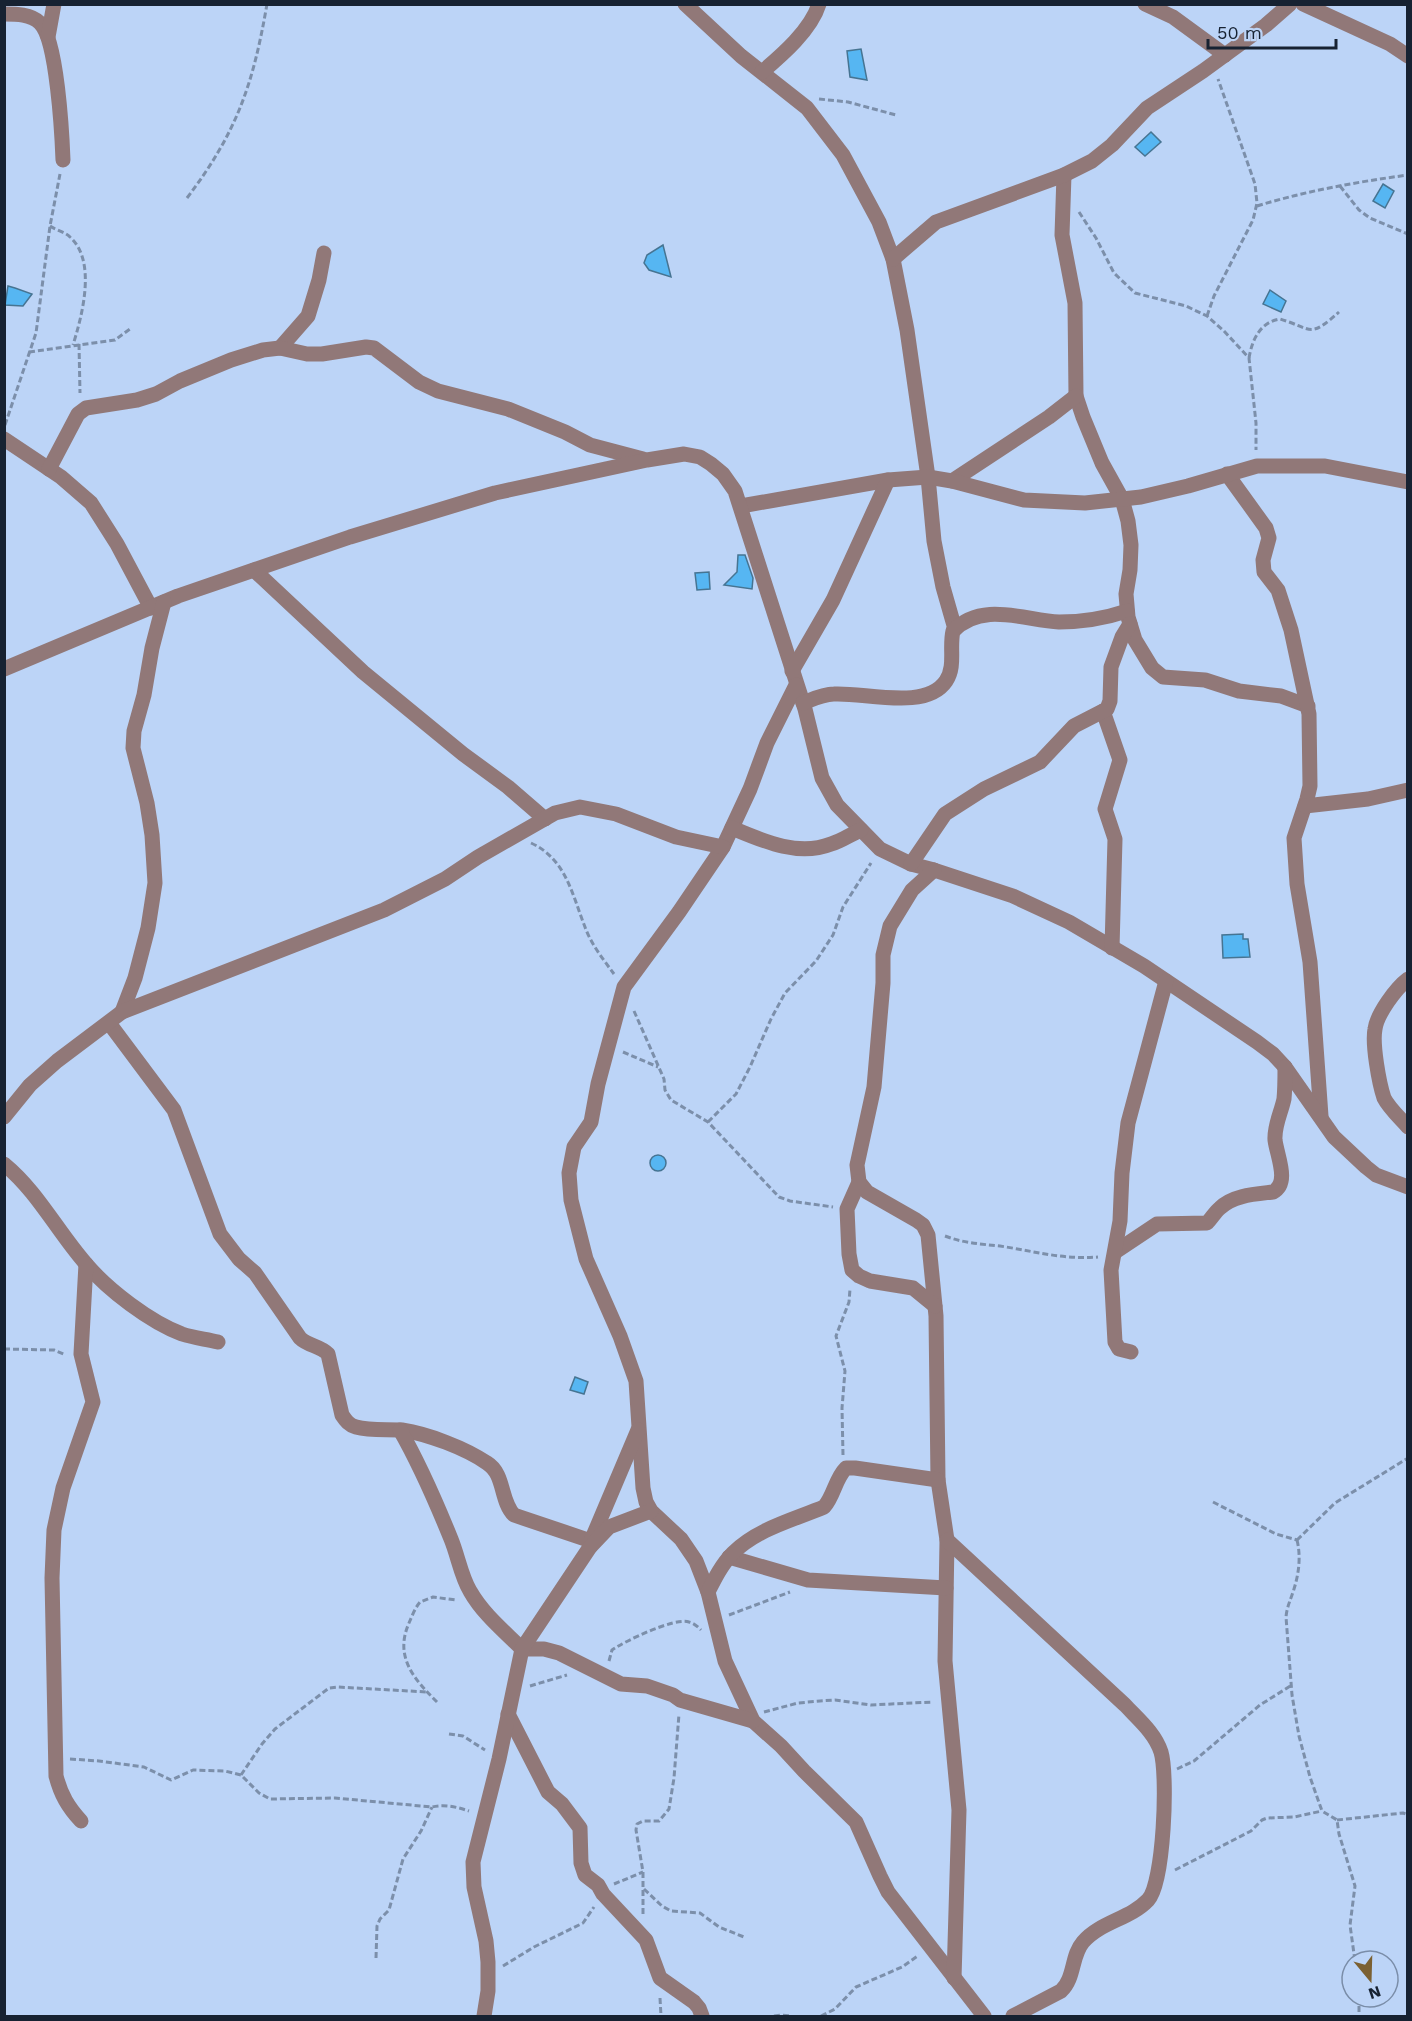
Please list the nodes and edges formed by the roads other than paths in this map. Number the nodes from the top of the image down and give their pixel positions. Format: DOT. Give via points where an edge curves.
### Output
graph roads {
  1 [pos="54,4"];
  2 [pos="685,4"];
  3 [pos="819,4"];
  4 [pos="1145,4"];
  5 [pos="1290,4"];
  6 [pos="1303,4"];
  7 [pos="4,14"];
  8 [pos="48,37"];
  9 [pos="1407,56"];
  10 [pos="1220,58"];
  11 [pos="762,72"];
  12 [pos="63,160"];
  13 [pos="1065,175"];
  14 [pos="324,253"];
  15 [pos="893,259"];
  16 [pos="280,348"];
  17 [pos="1076,396"];
  18 [pos="4,439"];
  19 [pos="647,460"];
  20 [pos="49,469"];
  21 [pos="1227,474"];
  22 [pos="928,477"];
  23 [pos="888,480"];
  24 [pos="952,481"];
  25 [pos="1407,482"];
  26 [pos="1122,499"];
  27 [pos="741,506"];
  28 [pos="254,570"];
  29 [pos="157,605"];
  30 [pos="1129,618"];
  31 [pos="955,629"];
  32 [pos="4,669"];
  33 [pos="794,678"];
  34 [pos="803,703"];
  35 [pos="1308,706"];
  36 [pos="1103,711"];
  37 [pos="1407,790"];
  38 [pos="1305,806"];
  39 [pos="545,819"];
  40 [pos="732,828"];
  41 [pos="861,830"];
  42 [pos="723,847"];
  43 [pos="911,864"];
  44 [pos="934,870"];
  45 [pos="1112,948"];
  46 [pos="1407,979"];
  47 [pos="1166,981"];
  48 [pos="122,1012"];
  49 [pos="109,1023"];
  50 [pos="1286,1067"];
  51 [pos="4,1116"];
  52 [pos="1321,1119"];
  53 [pos="1407,1127"];
  54 [pos="4,1164"];
  55 [pos="859,1182"];
  56 [pos="1407,1187"];
  57 [pos="1115,1252"];
  58 [pos="86,1264"];
  59 [pos="935,1306"];
  60 [pos="218,1342"];
  61 [pos="1131,1352"];
  62 [pos="640,1424"];
  63 [pos="400,1430"];
  64 [pos="938,1480"];
  65 [pos="651,1510"];
  66 [pos="947,1540"];
  67 [pos="591,1544"];
  68 [pos="729,1557"];
  69 [pos="946,1588"];
  70 [pos="708,1592"];
  71 [pos="522,1649"];
  72 [pos="508,1714"];
  73 [pos="752,1719"];
  74 [pos="81,1821"];
  75 [pos="954,1978"];
  76 [pos="978,2014"];
  77 [pos="484,2016"];
  78 [pos="702,2016"];
  79 [pos="1013,2016"];
  1 -- 8 [label="street"];
  2 -- 11 [label="street"];
  3 -- 11 [label="street" via="788,50"];
  4 -- 10 [label="street" via="1173,17"];
  5 -- 10 [label="street"];
  6 -- 9 [label="street"];
  7 -- 8 [label="street" via="22,15 40,23"];
  8 -- 12 [label="street" via="61,110"];
  10 -- 13 [label="street" via="1147,108 1112,146"];
  11 -- 15 [label="street" via="807,108 843,155 879,222"];
  13 -- 15 [label="street" via="936,222"];
  13 -- 17 [label="street" via="1062,236 1075,303"];
  14 -- 16 [label="street" via="308,316"];
  15 -- 22 [label="street"];
  16 -- 19 [label="street" via="307,354 374,348 419,382 438,391 508,409 590,445"];
  16 -- 20 [label="street" via="231,360 156,394 82,411"];
  17 -- 24 [label="street"];
  17 -- 26 [label="street" via="1102,463"];
  18 -- 20 [label="street"];
  19 -- 27 [label="street" via="684,454 700,457 723,474"];
  19 -- 28 [label="street" via="495,494"];
  20 -- 29 [label="street" via="91,503"];
  21 -- 25 [label="street" via="1257,466 1325,466"];
  21 -- 26 [label="street"];
  21 -- 35 [label="street" via="1266,528 1269,538 1264,572 1276,586 1291,630"];
  22 -- 23 [label="street"];
  22 -- 24 [label="street"];
  22 -- 31 [label="street" via="938,562"];
  23 -- 27 [label="street"];
  23 -- 33 [label="street"];
  24 -- 26 [label="street" via="1024,500 1085,503"];
  26 -- 30 [label="street" via="1131,545 1126,594"];
  27 -- 33 [label="street"];
  28 -- 29 [label="street"];
  28 -- 39 [label="street" via="363,672"];
  29 -- 32 [label="street"];
  29 -- 48 [label="street" via="133,748 147,803 155,883 148,928"];
  30 -- 31 [label="street" via="1110,616 1063,622 989,614"];
  30 -- 35 [label="street" via="1135,640 1152,668 1163,677 1281,696"];
  30 -- 36 [label="street" via="1111,667 1110,701"];
  31 -- 34 [label="street" via="952,667 946,681 930,694 881,697 834,693"];
  33 -- 34 [label="street"];
  33 -- 40 [label="street"];
  34 -- 41 [label="street" via="822,778 837,805"];
  35 -- 38 [label="street" via="1310,786"];
  36 -- 43 [label="street" via="1074,726 1040,762 984,789 945,814"];
  36 -- 45 [label="street" via="1120,760 1105,809 1115,839"];
  37 -- 38 [label="street"];
  38 -- 52 [label="street" via="1294,838 1310,962"];
  39 -- 42 [label="street" via="580,807 616,814 676,837"];
  39 -- 48 [label="street" via="445,879 384,910"];
  40 -- 41 [label="street" via="761,840 812,849"];
  40 -- 42 [label="street"];
  41 -- 43 [label="street" via="880,849"];
  42 -- 62 [label="street" via="624,987 591,1122 574,1147 569,1173 571,1200 586,1258 636,1381"];
  43 -- 44 [label="street"];
  44 -- 45 [label="street" via="1031,903"];
  44 -- 55 [label="street" via="912,890 895,917 883,955 878,1054 857,1165"];
  45 -- 47 [label="street"];
  46 -- 53 [label="street" via="1384,1008 1375,1028 1375,1053 1385,1099"];
  47 -- 50 [label="street" via="1274,1054"];
  47 -- 57 [label="street" via="1128,1123"];
  48 -- 49 [label="street"];
  49 -- 51 [label="street" via="57,1060"];
  49 -- 63 [label="street" via="174,1110 226,1246 255,1273 300,1338 328,1354 346,1421 359,1428"];
  50 -- 52 [label="street"];
  50 -- 57 [label="street" via="1275,1137 1282,1173 1278,1189 1228,1202 1207,1223 1157,1224"];
  52 -- 56 [label="street" via="1334,1137 1376,1175"];
  54 -- 58 [label="street" via="23,1179"];
  55 -- 59 [label="street" via="867,1192 926,1229"];
  55 -- 59 [label="street" via="847,1209 852,1270 870,1281 913,1288"];
  57 -- 61 [label="street" via="1111,1270 1115,1342"];
  58 -- 60 [label="street" via="120,1296 157,1321 182,1334"];
  58 -- 74 [label="street" via="81,1340 93,1402 63,1488 54,1530 52,1578 56,1776 60,1792"];
  59 -- 64 [label="street"];
  62 -- 65 [label="street" via="642,1488"];
  62 -- 67 [label="street"];
  63 -- 67 [label="street" via="433,1438 491,1466 514,1515"];
  63 -- 71 [label="street" via="420,1466 468,1589 481,1608"];
  64 -- 66 [label="street"];
  64 -- 68 [label="street" via="846,1468 824,1507 759,1534"];
  65 -- 67 [label="street" via="609,1527"];
  65 -- 70 [label="street" via="681,1539 696,1561"];
  66 -- 69 [label="street"];
  66 -- 79 [label="street" via="1125,1705 1150,1733 1160,1751 1164,1773 1162,1845 1150,1899 1088,1936 1061,1991"];
  67 -- 71 [label="street"];
  68 -- 69 [label="street" via="808,1580"];
  68 -- 70 [label="street"];
  69 -- 75 [label="street" via="945,1661 959,1810"];
  70 -- 73 [label="street" via="725,1660"];
  71 -- 72 [label="street"];
  71 -- 73 [label="street" via="559,1653 621,1683 647,1686 680,1700"];
  72 -- 77 [label="street" via="472,1871 486,1941"];
  72 -- 78 [label="street" via="548,1792 580,1828 585,1875 646,1940 660,1978 693,2002"];
  73 -- 75 [label="street" via="856,1822 888,1892"];
  75 -- 76 [label="street"];
}
